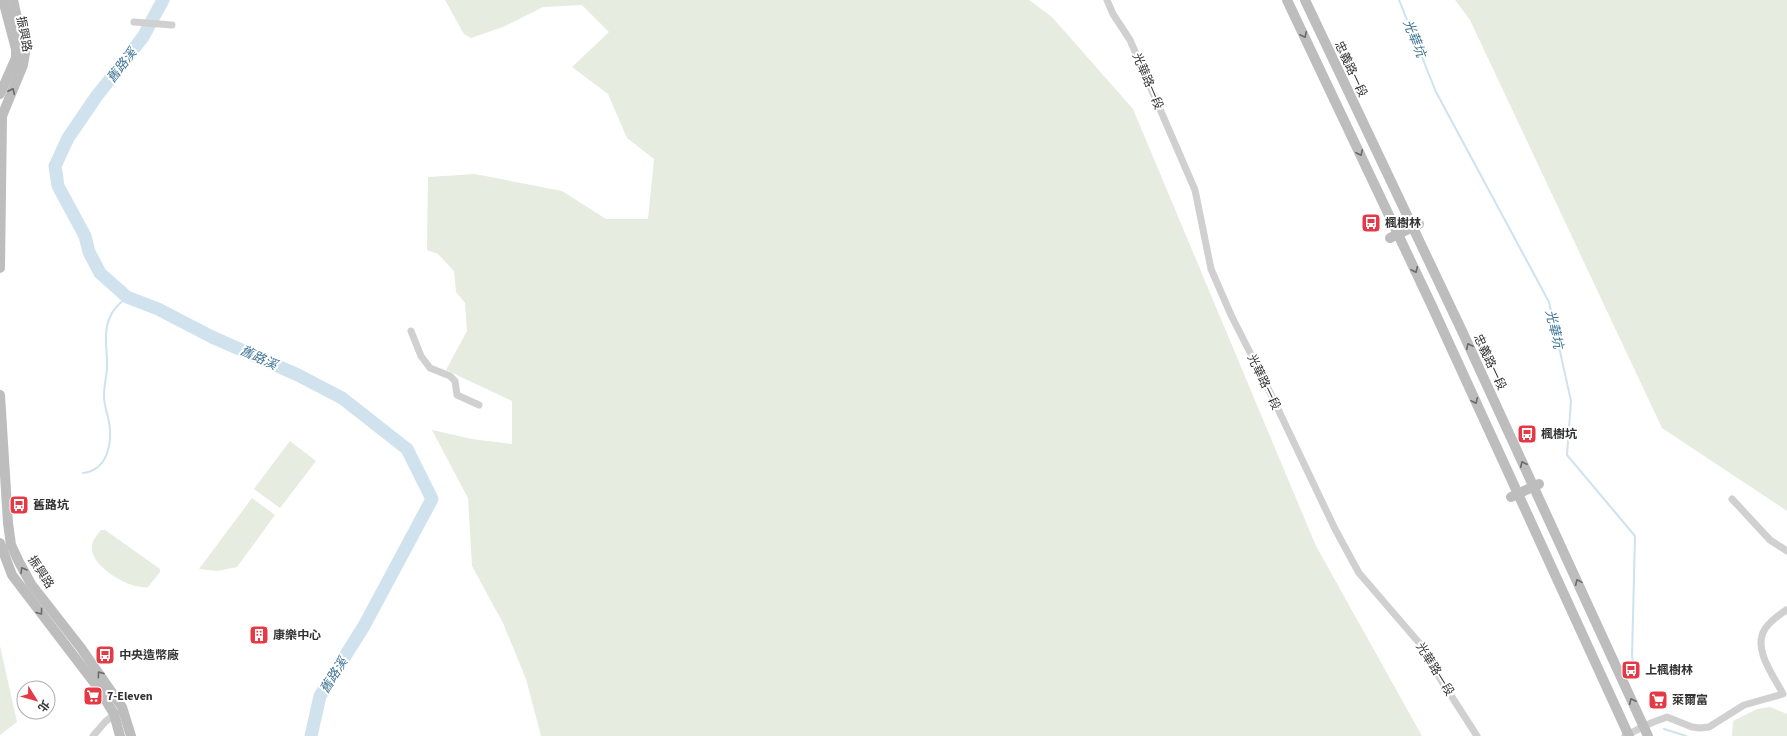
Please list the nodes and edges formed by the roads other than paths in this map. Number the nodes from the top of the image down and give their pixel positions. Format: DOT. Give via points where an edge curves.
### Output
graph roads {
  1 [pos="3,0"];
  2 [pos="13,0"];
  3 [pos="1107,0"];
  4 [pos="1287,0"];
  5 [pos="1305,0"];
  6 [pos="134,22"];
  7 [pos="172,25"];
  8 [pos="0,94"];
  9 [pos="1415,226"];
  10 [pos="1394,236"];
  11 [pos="0,268"];
  12 [pos="411,331"];
  13 [pos="0,395"];
  14 [pos="479,405"];
  15 [pos="2,460"];
  16 [pos="1536,485"];
  17 [pos="1514,495"];
  18 [pos="1732,499"];
  19 [pos="0,543"];
  20 [pos="1787,551"];
  21 [pos="1787,611"];
  22 [pos="1785,697"];
  23 [pos="118,711"];
  24 [pos="1646,731"];
  25 [pos="1627,735"];
  26 [pos="93,736"];
  27 [pos="120,736"];
  28 [pos="131,736"];
  29 [pos="1477,736"];
  1 -- 8 [label="main road, 振興路" via="16,58"];
  11 -- 2 [label="main road, 振興路, one-way" via="2,116 23,65 25,53"];
  3 -- 29 [label="street, 光華路一段" via="1112,14 1130,40 1195,190 1216,282 1335,529 1359,573 1421,645"];
  4 -- 10 [label="main road, one-way"];
  5 -- 9 [label="main road, 忠義路一段"];
  6 -- 7 [label="street"];
  9 -- 10 [label="main road"];
  16 -- 9 [label="main road, 忠義路一段, one-way"];
  10 -- 17 [label="main road, one-way"];
  12 -- 14 [label="street" via="421,356 430,368 450,376 455,381 457,395"];
  13 -- 15 [label="main road, 振興路"];
  23 -- 15 [label="main road, 振興路, one-way" via="81,648 31,584 11,545"];
  16 -- 17 [label="main road"];
  24 -- 16 [label="main road, 忠義路一段, one-way"];
  17 -- 25 [label="main road"];
  18 -- 20 [label="street" via="1770,540"];
  19 -- 23 [label="main road, 振興路, one-way" via="12,575"];
  21 -- 22 [label="street" via="1772,620 1765,628 1760,646"];
  22 -- 24 [label="street" via="1744,706 1709,727 1696,728 1667,718"];
  23 -- 26 [label="street"];
  23 -- 27 [label="main road, 振興路"];
  23 -- 28 [label="main road, 振興路"];
  24 -- 25 [label="street"];
}
